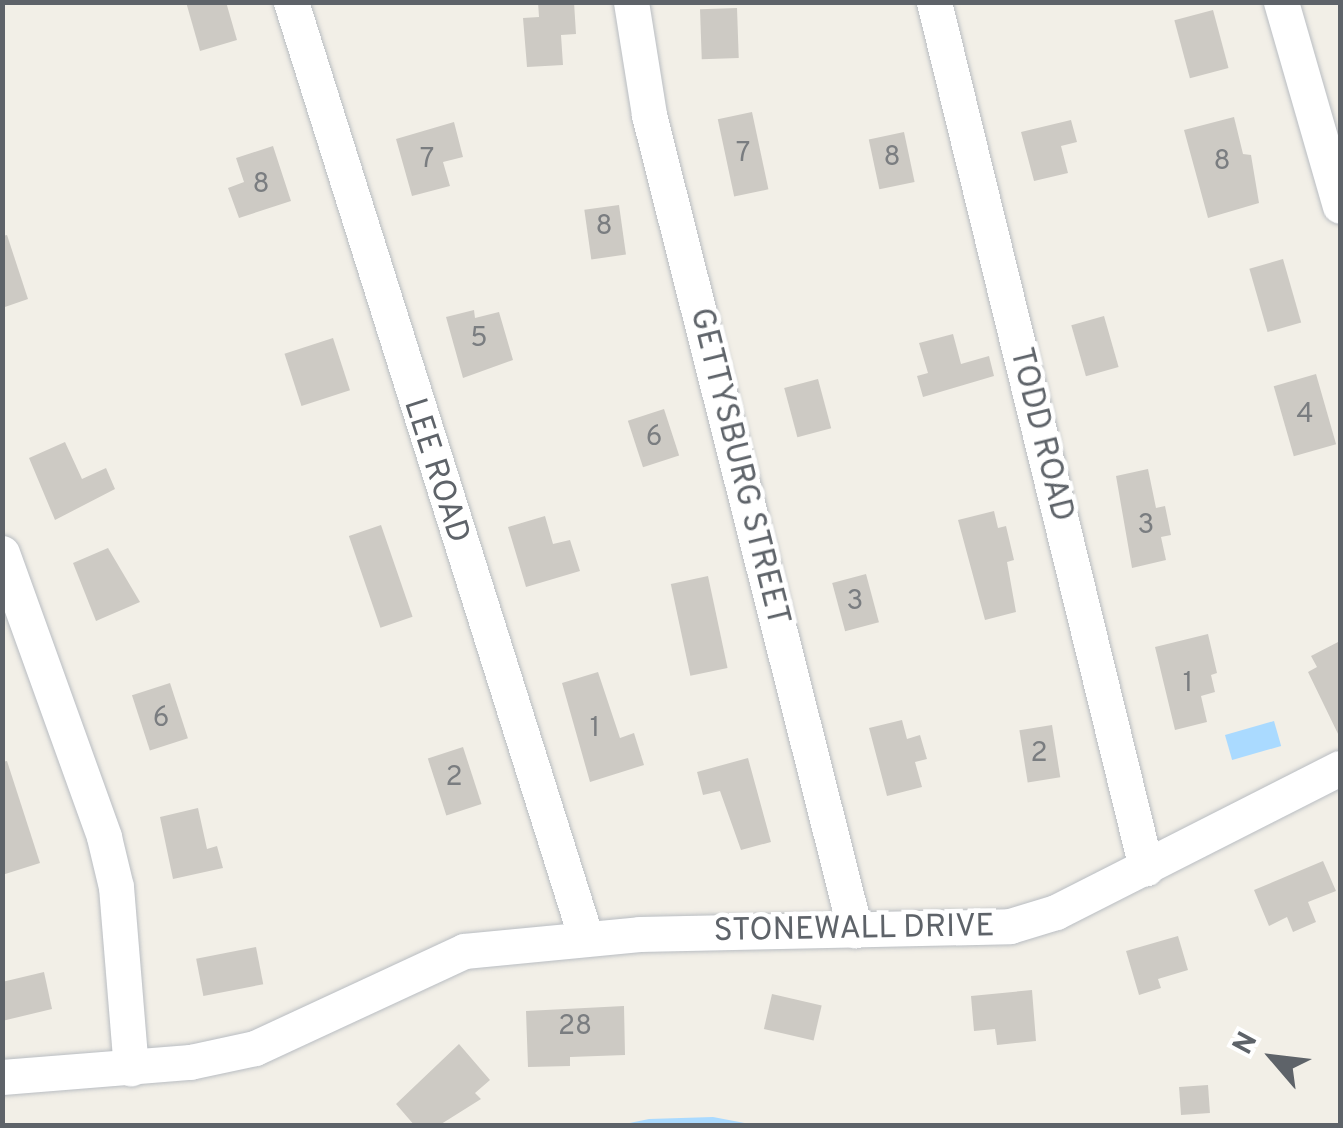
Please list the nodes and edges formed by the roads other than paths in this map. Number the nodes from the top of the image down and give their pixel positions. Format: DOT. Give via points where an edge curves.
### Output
graph roads {
  1 [pos="291,2"];
  2 [pos="631,2"];
  3 [pos="934,2"];
  4 [pos="1280,2"];
  5 [pos="1340,206"];
  6 [pos="2,554"];
  7 [pos="1340,768"];
  8 [pos="1146,868"];
  9 [pos="855,930"];
  10 [pos="586,938"];
  11 [pos="131,1068"];
  12 [pos="2,1078"];
  1 -- 10 [label="street, LEE ROAD"];
  2 -- 9 [label="street, GETTYSBURG STREET" via="649,115"];
  3 -- 8 [label="street, TODD ROAD"];
  4 -- 5 [label="street"];
  6 -- 11 [label="street" via="104,837 116,887"];
  7 -- 8 [label="street, STONEWALL DRIVE"];
  8 -- 9 [label="street, STONEWALL DRIVE" via="1056,912 1010,926"];
  9 -- 10 [label="street, STONEWALL DRIVE"];
  10 -- 11 [label="street, STONEWALL DRIVE" via="452,955 255,1048"];
  11 -- 12 [label="street, STONEWALL DRIVE"];
}
